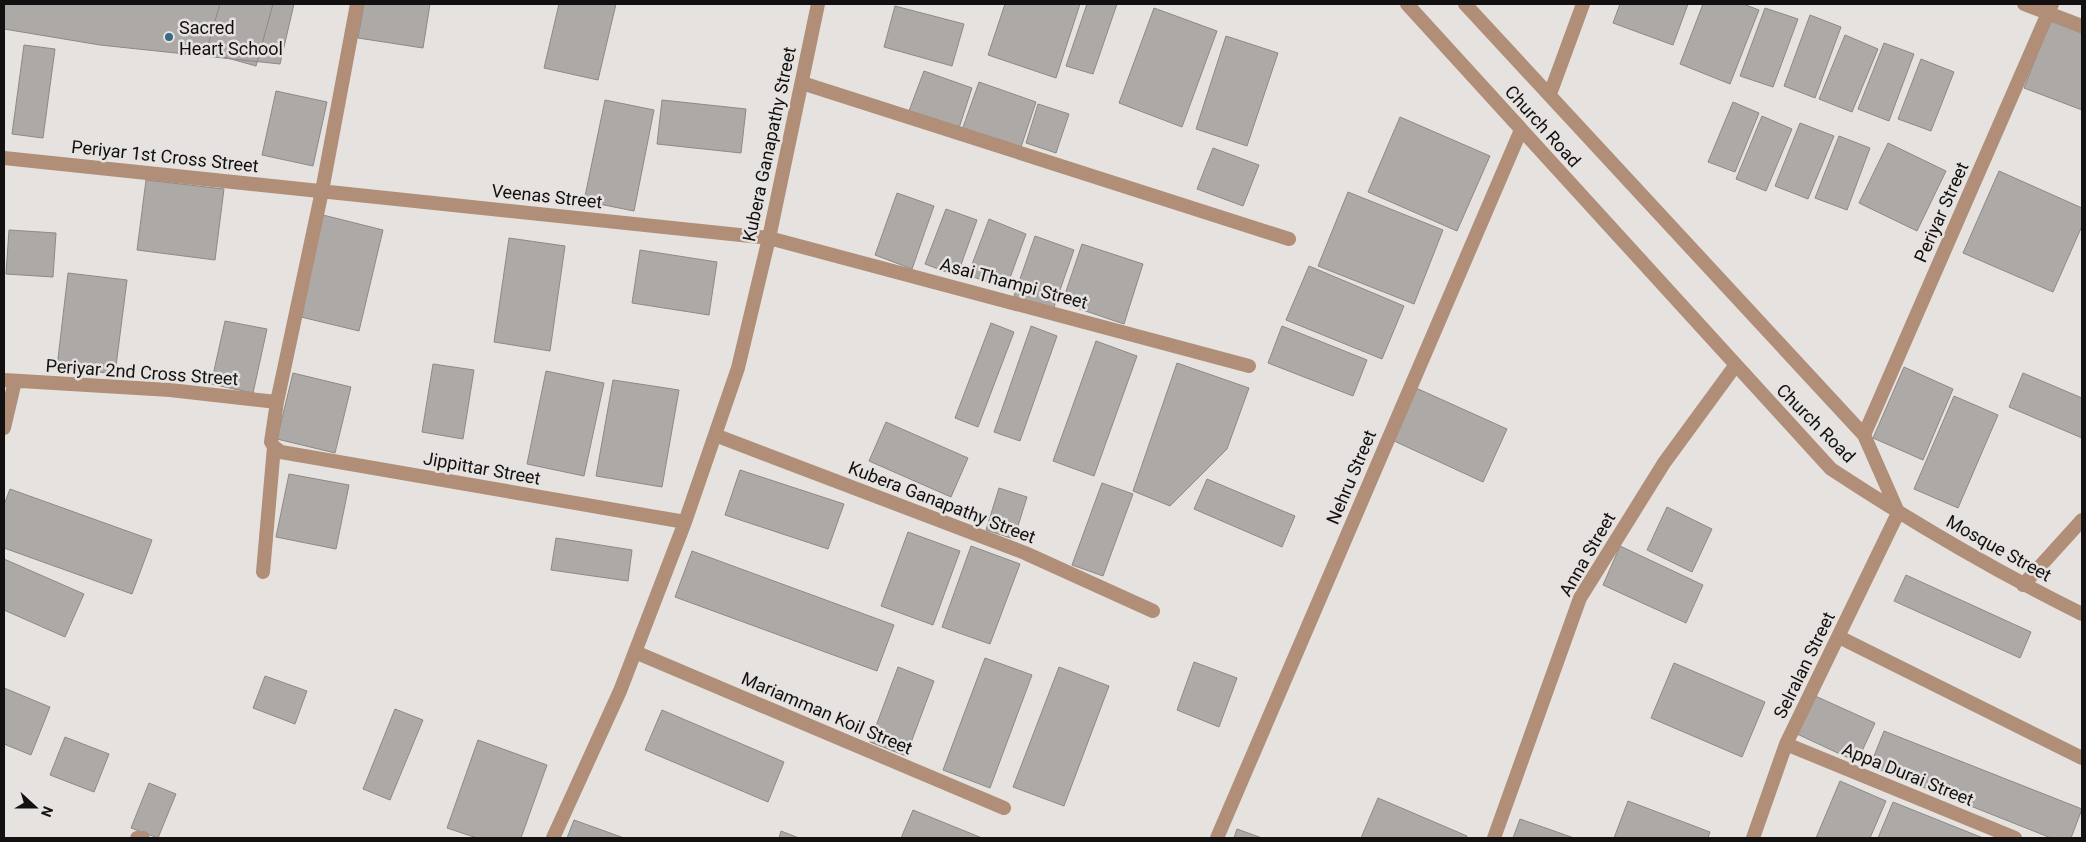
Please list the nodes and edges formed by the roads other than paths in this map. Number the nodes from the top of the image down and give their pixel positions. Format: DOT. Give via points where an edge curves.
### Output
graph roads {
  1 [pos="358,4"];
  2 [pos="818,4"];
  3 [pos="1407,4"];
  4 [pos="1465,4"];
  5 [pos="1583,4"];
  6 [pos="2024,4"];
  7 [pos="2050,8"];
  8 [pos="2082,26"];
  9 [pos="802,82"];
  10 [pos="1550,94"];
  11 [pos="1521,130"];
  12 [pos="4,158"];
  13 [pos="322,191"];
  14 [pos="769,238"];
  15 [pos="1289,239"];
  16 [pos="1249,366"];
  17 [pos="1734,366"];
  18 [pos="9,381"];
  19 [pos="277,402"];
  20 [pos="4,428"];
  21 [pos="715,435"];
  22 [pos="1864,435"];
  23 [pos="274,447"];
  24 [pos="1898,513"];
  25 [pos="2082,520"];
  26 [pos="685,522"];
  27 [pos="263,572"];
  28 [pos="2023,585"];
  29 [pos="1153,611"];
  30 [pos="2082,614"];
  31 [pos="1839,637"];
  32 [pos="635,652"];
  33 [pos="1786,744"];
  34 [pos="2082,758"];
  35 [pos="1004,808"];
  36 [pos="137,838"];
  37 [pos="143,838"];
  38 [pos="553,838"];
  39 [pos="1218,838"];
  40 [pos="1494,838"];
  41 [pos="1753,838"];
  42 [pos="2016,838"];
  1 -- 13 [label="street"];
  2 -- 9 [label="street, Kubera Ganapathy Street"];
  3 -- 11 [label="street, Church Road"];
  4 -- 10 [label="street, Church Road"];
  5 -- 10 [label="street"];
  6 -- 7 [label="street"];
  7 -- 8 [label="street"];
  7 -- 22 [label="street, Periyar Street"];
  9 -- 14 [label="street, Kubera Ganapathy Street"];
  9 -- 15 [label="street"];
  10 -- 22 [label="street, Church Road"];
  11 -- 17 [label="street, Church Road"];
  11 -- 39 [label="street, Nehru Street"];
  12 -- 13 [label="street, Periyar 1st Cross Street"];
  13 -- 14 [label="street, Veenas Street"];
  13 -- 19 [label="street"];
  14 -- 16 [label="street, Asai Thampi Street"];
  14 -- 21 [label="street, Kubera Ganapathy Street" via="738,368"];
  17 -- 24 [label="street, Church Road" via="1831,469"];
  17 -- 40 [label="street, Anna Street" via="1664,463 1580,598"];
  18 -- 19 [label="street, Periyar 2nd Cross Street" via="170,390"];
  18 -- 20 [label="street"];
  19 -- 23 [label="street" via="271,442"];
  21 -- 26 [label="street, Kubera Ganapathy Street"];
  21 -- 29 [label="street, Kubera Ganapathy Street" via="1024,553"];
  22 -- 24 [label="street, Church Road"];
  23 -- 26 [label="street, Jippittar Street" via="281,452"];
  23 -- 27 [label="street"];
  24 -- 28 [label="street, Mosque Street"];
  24 -- 31 [label="street, Selralan Street"];
  25 -- 28 [label="street"];
  26 -- 32 [label="street, Kubera Ganapathy Street"];
  28 -- 30 [label="street, Mosque Street"];
  31 -- 33 [label="street, Selralan Street"];
  31 -- 34 [label="street"];
  32 -- 35 [label="street, Mariamman Koil Street"];
  32 -- 38 [label="street, Kubera Ganapathy Street"];
  33 -- 41 [label="street, Selralan Street"];
  33 -- 42 [label="street, Appa Durai Street"];
  36 -- 37 [label="street"];
}
